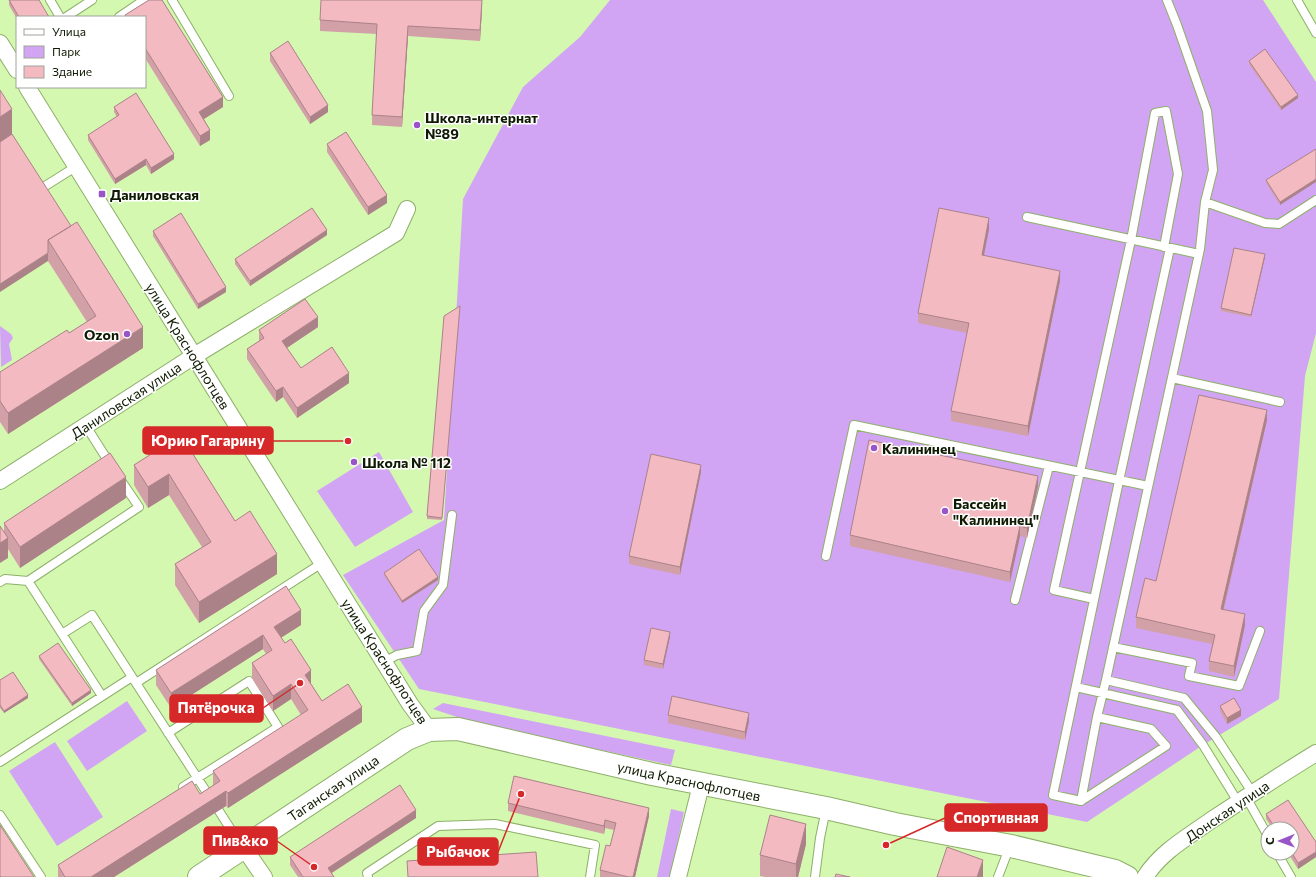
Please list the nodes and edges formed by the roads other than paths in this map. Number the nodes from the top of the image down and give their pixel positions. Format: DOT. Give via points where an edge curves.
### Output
graph roads {
  1 [pos="50,0"];
  2 [pos="92,0"];
  3 [pos="144,0"];
  4 [pos="172,0"];
  5 [pos="1168,0"];
  6 [pos="1297,0"];
  7 [pos="59,16"];
  8 [pos="68,16"];
  9 [pos="120,16"];
  10 [pos="1316,33"];
  11 [pos="0,43"];
  12 [pos="16,68"];
  13 [pos="28,88"];
  14 [pos="229,96"];
  15 [pos="77,166"];
  16 [pos="42,188"];
  17 [pos="1316,200"];
  18 [pos="1205,202"];
  19 [pos="407,209"];
  20 [pos="1027,217"];
  21 [pos="1131,240"];
  22 [pos="1167,247"];
  23 [pos="1199,254"];
  24 [pos="194,356"];
  25 [pos="1172,378"];
  26 [pos="1280,402"];
  27 [pos="86,426"];
  28 [pos="1049,466"];
  29 [pos="1079,472"];
  30 [pos="0,481"];
  31 [pos="1119,481"];
  32 [pos="1148,486"];
  33 [pos="452,515"];
  34 [pos="826,556"];
  35 [pos="322,563"];
  36 [pos="28,581"];
  37 [pos="0,582"];
  38 [pos="1094,599"];
  39 [pos="1015,600"];
  40 [pos="1260,631"];
  41 [pos="62,634"];
  42 [pos="1113,648"];
  43 [pos="384,662"];
  44 [pos="134,680"];
  45 [pos="1106,680"];
  46 [pos="1076,687"];
  47 [pos="1102,693"];
  48 [pos="102,696"];
  49 [pos="1097,717"];
  50 [pos="429,730"];
  51 [pos="168,733"];
  52 [pos="1316,753"];
  53 [pos="0,762"];
  54 [pos="197,778"];
  55 [pos="701,785"];
  56 [pos="178,791"];
  57 [pos="1245,797"];
  58 [pos="212,801"];
  59 [pos="1081,801"];
  60 [pos="826,808"];
  61 [pos="219,810"];
  62 [pos="0,815"];
  63 [pos="1260,822"];
  64 [pos="1011,846"];
  65 [pos="244,848"];
  66 [pos="1282,861"];
  67 [pos="41,877"];
  68 [pos="199,877"];
  69 [pos="264,877"];
  70 [pos="368,877"];
  71 [pos="590,877"];
  72 [pos="678,877"];
  73 [pos="815,877"];
  74 [pos="998,877"];
  75 [pos="1127,877"];
  76 [pos="1145,877"];
  77 [pos="1291,877"];
  1 -- 7 [label="lane"];
  2 -- 8 [label="lane"];
  3 -- 9 [label="lane"];
  4 -- 14 [label="lane"];
  5 -- 18 [label="lane" via="1206,111 1213,170"];
  6 -- 10 [label="lane"];
  11 -- 12 [label="street"];
  13 -- 15 [label="street, улица Краснофлотцев"];
  15 -- 16 [label="lane"];
  15 -- 24 [label="street, улица Краснофлотцев"];
  17 -- 18 [label="lane" via="1280,224 1265,222"];
  18 -- 23 [label="lane"];
  19 -- 24 [label="street, Даниловская улица" via="396,233"];
  20 -- 21 [label="lane"];
  21 -- 22 [label="lane"];
  21 -- 22 [label="lane" via="1155,113 1166,111 1178,174"];
  21 -- 29 [label="lane"];
  22 -- 23 [label="lane"];
  22 -- 31 [label="lane"];
  23 -- 25 [label="lane"];
  24 -- 27 [label="street, Даниловская улица"];
  24 -- 35 [label="street, улица Краснофлотцев"];
  25 -- 26 [label="lane"];
  25 -- 32 [label="lane"];
  27 -- 30 [label="street, Даниловская улица"];
  27 -- 36 [label="lane" via="139,507"];
  28 -- 29 [label="lane"];
  28 -- 34 [label="lane" via="854,425"];
  28 -- 39 [label="lane"];
  29 -- 31 [label="lane"];
  29 -- 38 [label="lane" via="1054,590"];
  31 -- 32 [label="lane"];
  31 -- 38 [label="lane"];
  32 -- 42 [label="lane"];
  33 -- 43 [label="lane" via="443,584 424,611 417,651 397,655"];
  35 -- 43 [label="street, улица Краснофлотцев"];
  35 -- 44 [label="lane"];
  36 -- 37 [label="lane" via="5,579"];
  36 -- 41 [label="lane"];
  38 -- 46 [label="lane"];
  40 -- 42 [label="lane" via="1238,686 1189,676 1192,663"];
  41 -- 44 [label="lane" via="92,615"];
  41 -- 48 [label="lane"];
  42 -- 45 [label="lane"];
  43 -- 50 [label="street, улица Краснофлотцев"];
  44 -- 48 [label="lane"];
  44 -- 51 [label="lane"];
  45 -- 47 [label="lane"];
  45 -- 57 [label="lane" via="1184,698 1216,737"];
  46 -- 47 [label="lane"];
  46 -- 59 [label="lane" via="1053,795"];
  47 -- 49 [label="lane"];
  47 -- 57 [label="lane" via="1177,710"];
  48 -- 53 [label="lane"];
  49 -- 59 [label="lane"];
  49 -- 59 [label="lane" via="1151,729 1166,746"];
  50 -- 55 [label="main road, улица Краснофлотцев" via="458,729"];
  50 -- 65 [label="main road, Таганская улица" via="407,739"];
  51 -- 54 [label="lane"];
  51 -- 54 [label="lane" via="249,681 278,726"];
  52 -- 57 [label="street, Донская улица"];
  54 -- 56 [label="lane"];
  54 -- 58 [label="lane"];
  55 -- 60 [label="main road, улица Краснофлотцев"];
  55 -- 72 [label="street"];
  57 -- 63 [label="lane"];
  57 -- 76 [label="street, Донская улица" via="1170,849 1152,866"];
  60 -- 64 [label="main road, улица Краснофлотцев"];
  60 -- 73 [label="lane"];
  61 -- 65 [label="lane"];
  62 -- 67 [label="lane"];
  64 -- 74 [label="lane"];
  64 -- 75 [label="main road, улица Краснофлотцев" via="1115,871"];
  65 -- 68 [label="main road, Таганская улица"];
  65 -- 69 [label="street"];
  66 -- 77 [label="lane"];
  70 -- 71 [label="lane" via="367,873 438,826 495,824 594,845"];
}
